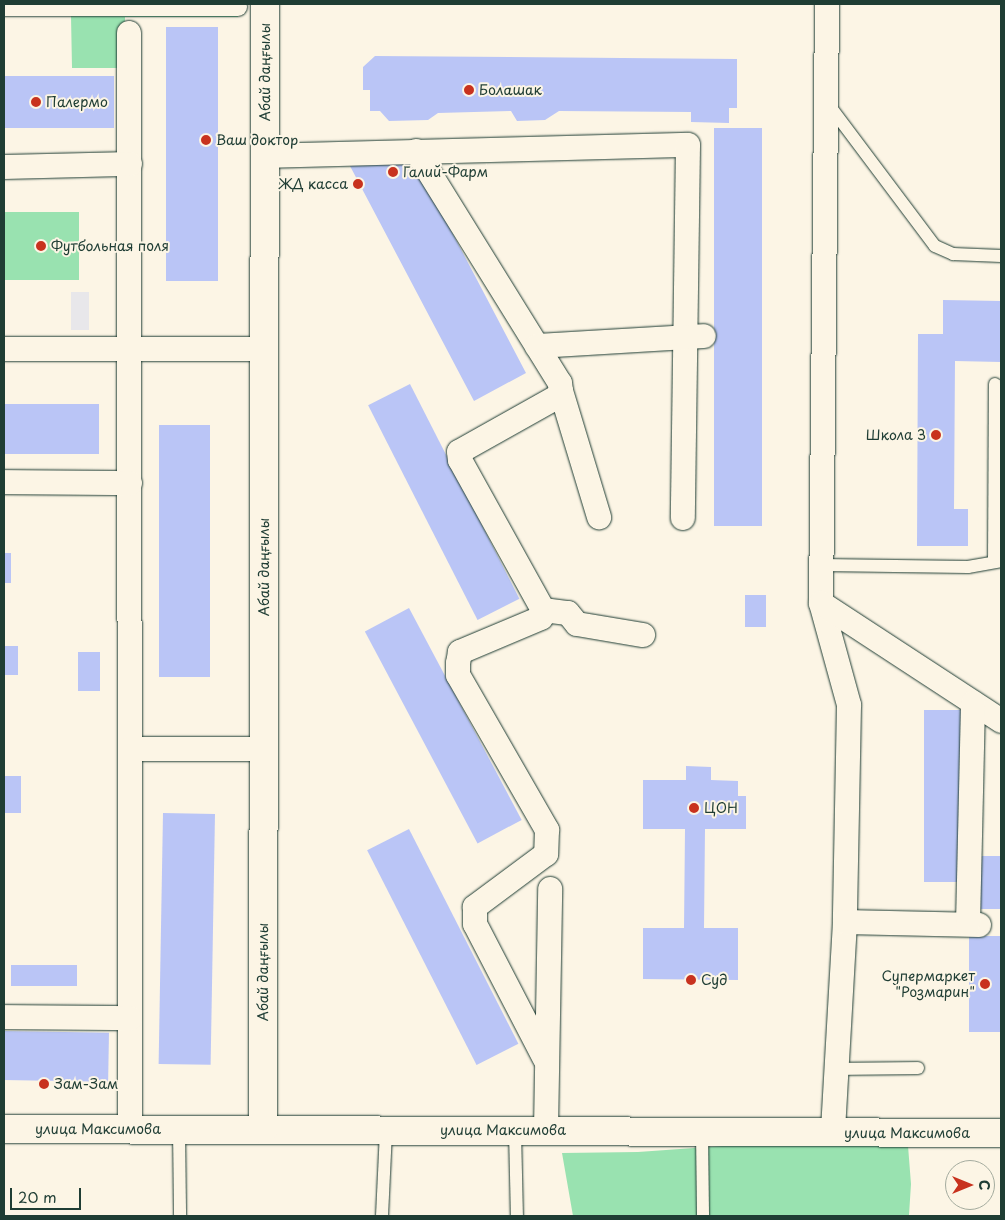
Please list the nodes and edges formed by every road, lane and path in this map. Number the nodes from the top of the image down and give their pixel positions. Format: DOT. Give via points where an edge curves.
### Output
graph roads {
  1 [pos="265,4"];
  2 [pos="827,4"];
  3 [pos="4,7"];
  4 [pos="238,7"];
  5 [pos="129,33"];
  6 [pos="826,102"];
  7 [pos="416,151"];
  8 [pos="265,156"];
  9 [pos="130,164"];
  10 [pos="4,167"];
  11 [pos="1001,256"];
  12 [pos="694,335"];
  13 [pos="537,346"];
  14 [pos="4,349"];
  15 [pos="130,349"];
  16 [pos="264,349"];
  17 [pos="995,384"];
  18 [pos="561,391"];
  19 [pos="4,482"];
  20 [pos="130,482"];
  21 [pos="599,517"];
  22 [pos="683,518"];
  23 [pos="997,562"];
  24 [pos="822,565"];
  25 [pos="821,603"];
  26 [pos="543,610"];
  27 [pos="643,635"];
  28 [pos="973,703"];
  29 [pos="1001,721"];
  30 [pos="263,749"];
  31 [pos="130,750"];
  32 [pos="550,889"];
  33 [pos="845,922"];
  34 [pos="4,1017"];
  35 [pos="130,1018"];
  36 [pos="545,1059"];
  37 [pos="918,1068"];
  38 [pos="837,1069"];
  39 [pos="4,1129"];
  40 [pos="130,1129"];
  41 [pos="179,1129"];
  42 [pos="262,1129"];
  43 [pos="386,1130"];
  44 [pos="546,1130"];
  45 [pos="515,1131"];
  46 [pos="702,1132"];
  47 [pos="833,1132"];
  48 [pos="1001,1133"];
  49 [pos="180,1216"];
  50 [pos="382,1216"];
  51 [pos="517,1216"];
  52 [pos="704,1216"];
  1 -- 8 [label="street, Абай даңғылы"];
  2 -- 6 [label="street"];
  3 -- 4 [label="street"];
  5 -- 9 [label="street"];
  6 -- 11 [label="lane" via="935,246 953,254"];
  6 -- 24 [label="street"];
  7 -- 8 [label="street"];
  7 -- 12 [label="street" via="688,145"];
  7 -- 13 [label="street"];
  8 -- 16 [label="street, Абай даңғылы"];
  9 -- 10 [label="street"];
  9 -- 15 [label="street"];
  12 -- 13 [label="street"];
  12 -- 22 [label="street"];
  13 -- 18 [label="street" via="560,382"];
  14 -- 15 [label="street"];
  15 -- 16 [label="street"];
  15 -- 20 [label="street"];
  16 -- 30 [label="street, Абай даңғылы"];
  17 -- 23 [label="lane"];
  18 -- 21 [label="street"];
  18 -- 26 [label="street" via="557,397 459,452 460,460"];
  19 -- 20 [label="street"];
  20 -- 31 [label="street"];
  23 -- 24 [label="lane" via="968,566"];
  24 -- 25 [label="street"];
  25 -- 28 [label="street"];
  25 -- 33 [label="street" via="849,705"];
  26 -- 27 [label="street" via="568,613 577,624"];
  26 -- 36 [label="street" via="541,618 460,652 458,675 547,830 546,854 474,906 475,924"];
  28 -- 29 [label="street"];
  28 -- 33 [label="street" via="974,925"];
  30 -- 31 [label="street"];
  30 -- 42 [label="street, Абай даңғылы"];
  31 -- 35 [label="street"];
  32 -- 36 [label="street"];
  33 -- 38 [label="street"];
  34 -- 35 [label="street"];
  35 -- 40 [label="street"];
  36 -- 44 [label="street"];
  37 -- 38 [label="lane"];
  38 -- 47 [label="street"];
  39 -- 40 [label="street, улица Максимова"];
  40 -- 41 [label="street, улица Максимова"];
  41 -- 42 [label="street, улица Максимова"];
  41 -- 49 [label="lane"];
  42 -- 43 [label="street, улица Максимова"];
  43 -- 45 [label="street, улица Максимова"];
  43 -- 50 [label="lane"];
  44 -- 45 [label="street, улица Максимова"];
  44 -- 46 [label="street, улица Максимова"];
  45 -- 51 [label="lane"];
  46 -- 47 [label="street, улица Максимова"];
  46 -- 52 [label="lane"];
  47 -- 48 [label="street, улица Максимова"];
}
